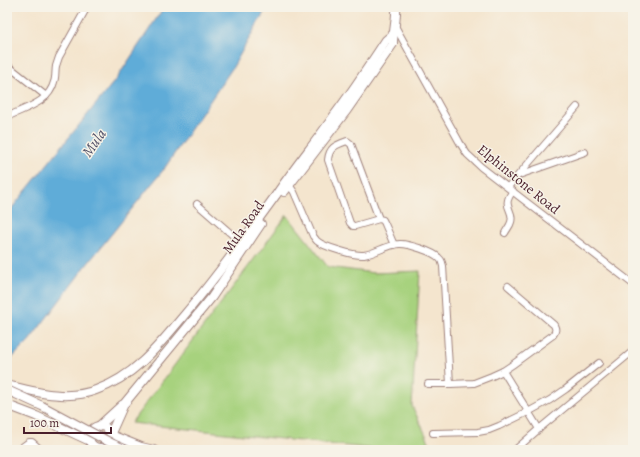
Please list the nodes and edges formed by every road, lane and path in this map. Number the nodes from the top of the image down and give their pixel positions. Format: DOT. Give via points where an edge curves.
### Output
graph roads {
  1 [pos="87,7"];
  2 [pos="396,7"];
  3 [pos="394,30"];
  4 [pos="7,65"];
  5 [pos="46,96"];
  6 [pos="576,107"];
  7 [pos="7,116"];
  8 [pos="585,152"];
  9 [pos="518,176"];
  10 [pos="288,182"];
  11 [pos="508,187"];
  12 [pos="513,192"];
  13 [pos="198,204"];
  14 [pos="379,219"];
  15 [pos="505,233"];
  16 [pos="243,244"];
  17 [pos="394,245"];
  18 [pos="215,282"];
  19 [pos="633,284"];
  20 [pos="508,286"];
  21 [pos="633,351"];
  22 [pos="599,363"];
  23 [pos="503,371"];
  24 [pos="428,384"];
  25 [pos="450,384"];
  26 [pos="7,385"];
  27 [pos="7,390"];
  28 [pos="124,404"];
  29 [pos="9,406"];
  30 [pos="528,412"];
  31 [pos="98,427"];
  32 [pos="539,429"];
  33 [pos="433,432"];
  34 [pos="111,434"];
  35 [pos="90,441"];
  36 [pos="101,449"];
  37 [pos="18,450"];
  38 [pos="41,450"];
  39 [pos="127,450"];
  40 [pos="154,450"];
  41 [pos="515,450"];
  1 -- 5 [label="street" via="59,57 52,89"];
  2 -- 3 [label="main road"];
  3 -- 10 [label="main road, Mula Road" via="353,96"];
  3 -- 11 [label="street, Elphinstone Road" via="467,154"];
  4 -- 5 [label="street"];
  5 -- 7 [label="street" via="39,102"];
  6 -- 9 [label="street"];
  8 -- 9 [label="street"];
  9 -- 11 [label="street"];
  10 -- 16 [label="main road, Mula Road"];
  10 -- 17 [label="street" via="317,241 357,255"];
  11 -- 12 [label="street, Elphinstone Road"];
  12 -- 15 [label="street" via="507,202 512,220"];
  12 -- 19 [label="street, Elphinstone Road"];
  13 -- 16 [label="street"];
  14 -- 14 [label="street" via="356,226 350,223 328,160 335,145 347,141 351,144"];
  14 -- 17 [label="street" via="383,220"];
  16 -- 18 [label="main road, Mula Road"];
  17 -- 25 [label="street" via="401,243 420,248 442,261"];
  18 -- 26 [label="main road" via="146,360 106,386 88,393 66,396 38,393"];
  18 -- 28 [label="main road, Mula Road" via="212,297"];
  20 -- 23 [label="street" via="556,328 553,335"];
  21 -- 32 [label="street"];
  22 -- 30 [label="street" via="566,389"];
  23 -- 25 [label="street" via="474,383"];
  23 -- 30 [label="street"];
  24 -- 25 [label="street"];
  27 -- 39 [label="main road, bridge"];
  28 -- 31 [label="main road"];
  28 -- 34 [label="main road, Mula Road"];
  29 -- 35 [label="main road"];
  30 -- 32 [label="street"];
  30 -- 33 [label="street" via="488,430"];
  31 -- 34 [label="main road" via="107,428"];
  31 -- 35 [label="main road" via="91,432"];
  32 -- 41 [label="street"];
  34 -- 36 [label="main road" via="111,441"];
  34 -- 40 [label="main road"];
  35 -- 36 [label="main road" via="93,446"];
  37 -- 38 [label="street" via="32,442"];
}
